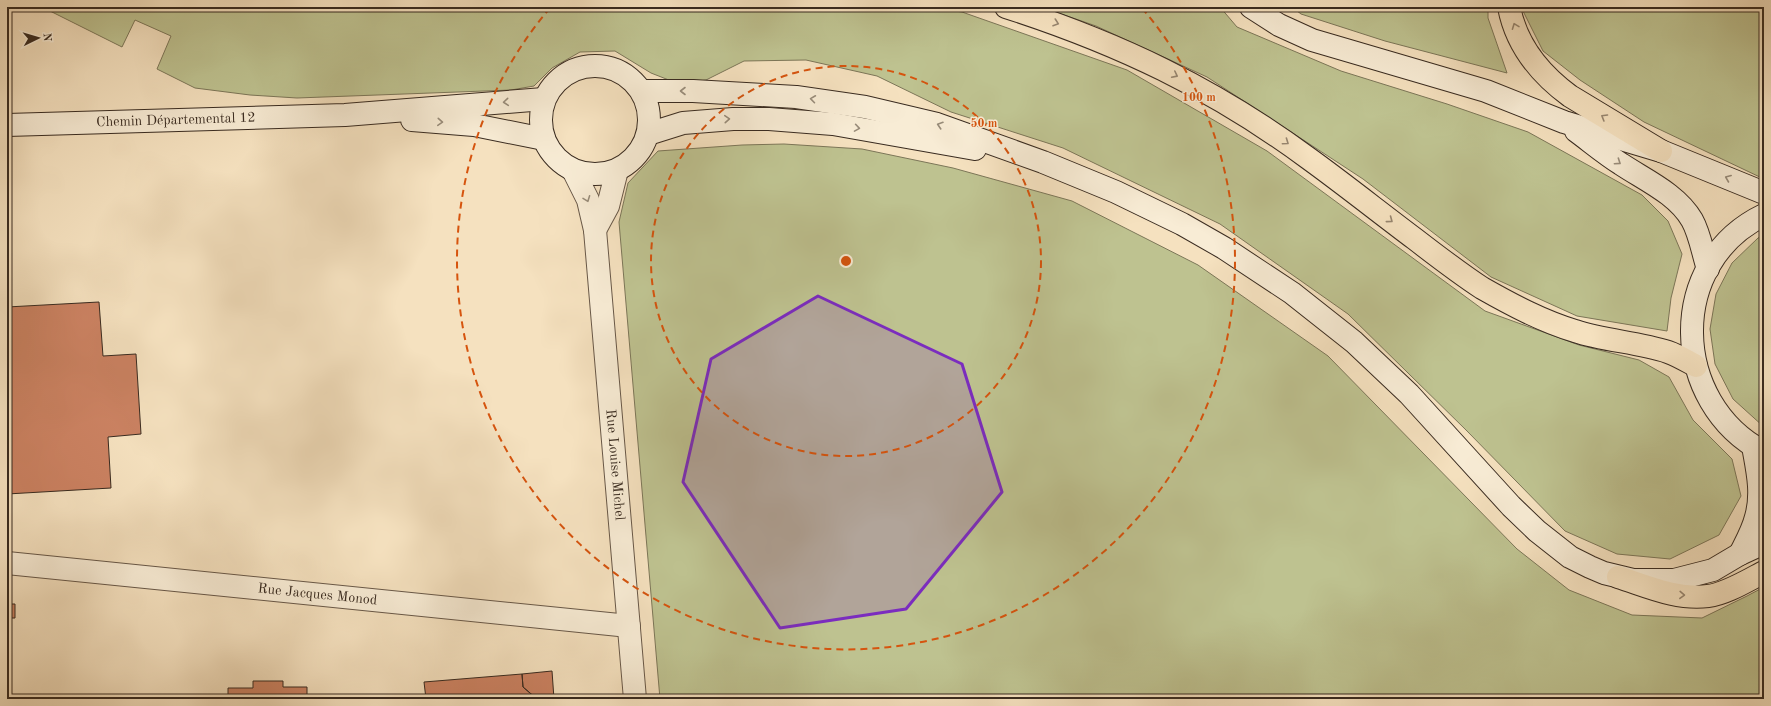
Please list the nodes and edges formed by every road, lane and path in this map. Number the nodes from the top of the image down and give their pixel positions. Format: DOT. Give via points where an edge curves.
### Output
graph roads {
  1 [pos="1006,7"];
  2 [pos="1251,7"];
  3 [pos="1509,7"];
  4 [pos="642,91"];
  5 [pos="544,99"];
  6 [pos="345,115"];
  7 [pos="1564,122"];
  8 [pos="7,125"];
  9 [pos="648,134"];
  10 [pos="544,139"];
  11 [pos="1661,151"];
  12 [pos="1043,162"];
  13 [pos="573,170"];
  14 [pos="617,170"];
  15 [pos="1764,193"];
  16 [pos="1764,215"];
  17 [pos="595,230"];
  18 [pos="1708,270"];
  19 [pos="1696,366"];
  20 [pos="1758,449"];
  21 [pos="1764,543"];
  22 [pos="1740,554"];
  23 [pos="7,563"];
  24 [pos="1764,572"];
  25 [pos="1618,577"];
  26 [pos="629,626"];
  27 [pos="635,699"];
  1 -- 19 [label="highway, one-way" via="1108,43 1149,61 1221,100 1308,158 1481,287 1535,316 1577,332 1668,352"];
  2 -- 7 [label="main road" via="1279,25 1312,40 1486,91"];
  11 -- 3 [label="highway, one-way" via="1558,88 1538,68 1526,51"];
  4 -- 5 [label="main road" via="626,74 603,65 579,67 558,79"];
  4 -- 9 [label="main road" via="649,112"];
  12 -- 4 [label="main road, one-way" via="937,124 866,107 796,97"];
  5 -- 6 [label="main road, one-way"];
  5 -- 10 [label="main road" via="540,119"];
  6 -- 8 [label="main road, Chemin Départemental 12"];
  6 -- 10 [label="main road, one-way" via="474,125"];
  7 -- 11 [label="main road"];
  7 -- 18 [label="main road, one-way" via="1613,159 1676,200 1692,221"];
  9 -- 12 [label="main road, one-way" via="683,123 769,119 833,124"];
  9 -- 14 [label="main road" via="637,156"];
  10 -- 13 [label="main road" via="555,157"];
  15 -- 11 [label="main road, one-way"];
  12 -- 25 [label="main road" via="1116,192 1182,224 1292,293 1354,342 1409,394 1537,531 1570,557"];
  13 -- 14 [label="main road" via="593,175"];
  13 -- 17 [label="main road, Rue Louise Michel, one-way" via="588,200"];
  14 -- 17 [label="main road" via="608,206"];
  16 -- 18 [label="main road" via="1729,240"];
  17 -- 26 [label="main road, Rue Louise Michel"];
  18 -- 19 [label="main road" via="1692,317 1692,344"];
  19 -- 20 [label="main road" via="1700,382 1716,412 1727,425"];
  20 -- 22 [label="main road" via="1758,509"];
  21 -- 22 [label="main road"];
  22 -- 25 [label="main road" via="1713,570 1674,580 1644,581"];
  23 -- 26 [label="main road, Rue Jacques Monod"];
  25 -- 24 [label="highway, one-way" via="1674,595 1708,596 1736,587"];
  26 -- 27 [label="main road, Rue Louise Michel"];
}
